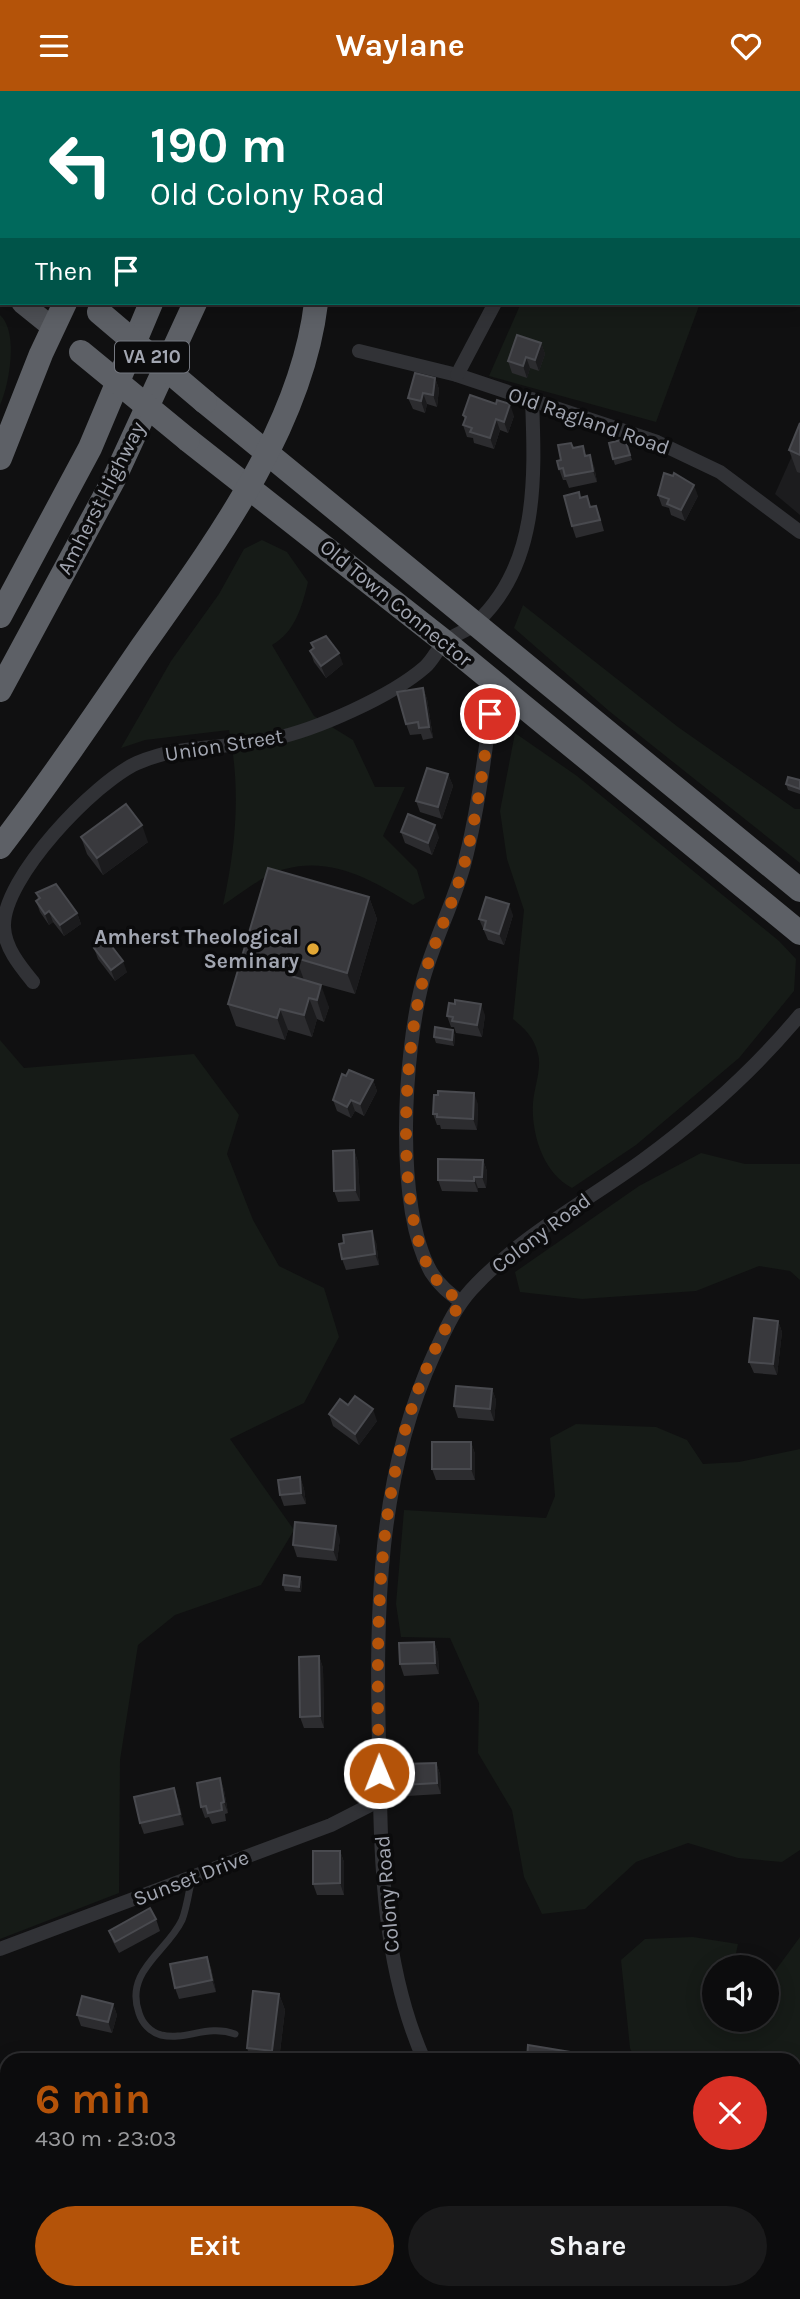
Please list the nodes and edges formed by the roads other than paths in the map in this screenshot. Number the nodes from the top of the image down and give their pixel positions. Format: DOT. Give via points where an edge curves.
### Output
graph roads {
  1 [pos="24,305"];
  2 [pos="64,305"];
  3 [pos="150,305"];
  4 [pos="194,305"];
  5 [pos="316,305"];
  6 [pos="494,305"];
  7 [pos="93,308"];
  8 [pos="53,328"];
  9 [pos="359,351"];
  10 [pos="457,375"];
  11 [pos="532,399"];
  12 [pos="267,451"];
  13 [pos="0,458"];
  14 [pos="248,488"];
  15 [pos="800,532"];
  16 [pos="0,615"];
  17 [pos="475,625"];
  18 [pos="445,642"];
  19 [pos="0,690"];
  20 [pos="490,714"];
  21 [pos="0,847"];
  22 [pos="800,890"];
  23 [pos="800,933"];
  24 [pos="33,982"];
  25 [pos="800,1015"];
  26 [pos="461,1302"];
  27 [pos="380,1800"];
  28 [pos="192,1877"];
  29 [pos="0,1949"];
  30 [pos="235,2034"];
  31 [pos="422,2053"];
  1 -- 8 [label="main road, Old Town Connector / VA 210"];
  2 -- 8 [label="highway"];
  3 -- 16 [label="highway, Amherst Highway" via="90,448"];
  4 -- 19 [label="highway, Amherst Highway" via="114,479"];
  5 -- 12 [label="highway" via="307,349"];
  6 -- 10 [label="street"];
  7 -- 12 [label="highway, Old Town Connector / VA 210, bridge"];
  8 -- 13 [label="highway"];
  8 -- 14 [label="highway, Old Town Connector / VA 210, bridge"];
  9 -- 10 [label="street, Old Ragland Road"];
  10 -- 11 [label="street, Old Ragland Road"];
  11 -- 15 [label="street, Old Ragland Road" via="657,442 703,463"];
  11 -- 17 [label="street" via="534,483 529,524 508,581"];
  12 -- 14 [label="highway"];
  12 -- 17 [label="highway, Old Town Connector / VA 210"];
  14 -- 18 [label="highway, Old Town Connector / VA 210"];
  14 -- 21 [label="highway" via="166,614"];
  17 -- 18 [label="street, Union Street"];
  17 -- 22 [label="highway, Old Town Connector / VA 210"];
  18 -- 23 [label="highway, Old Town Connector / VA 210"];
  18 -- 24 [label="street, Union Street" via="426,667 393,689 300,732 160,755 136,763 99,788 29,865 4,917 8,944"];
  20 -- 26 [label="street" via="476,816 424,978 410,1048 407,1118 413,1219 431,1272"];
  25 -- 26 [label="street, Colony Road" via="692,1122 526,1238"];
  26 -- 27 [label="street, Colony Road" via="418,1387 384,1532 377,1636"];
  27 -- 28 [label="street, Sunset Drive" via="331,1825"];
  27 -- 31 [label="street, Colony Road" via="392,1955"];
  28 -- 29 [label="street, Sunset Drive"];
  28 -- 30 [label="lane" via="181,1920 141,1975 136,2007 158,2035 212,2029"];
}
